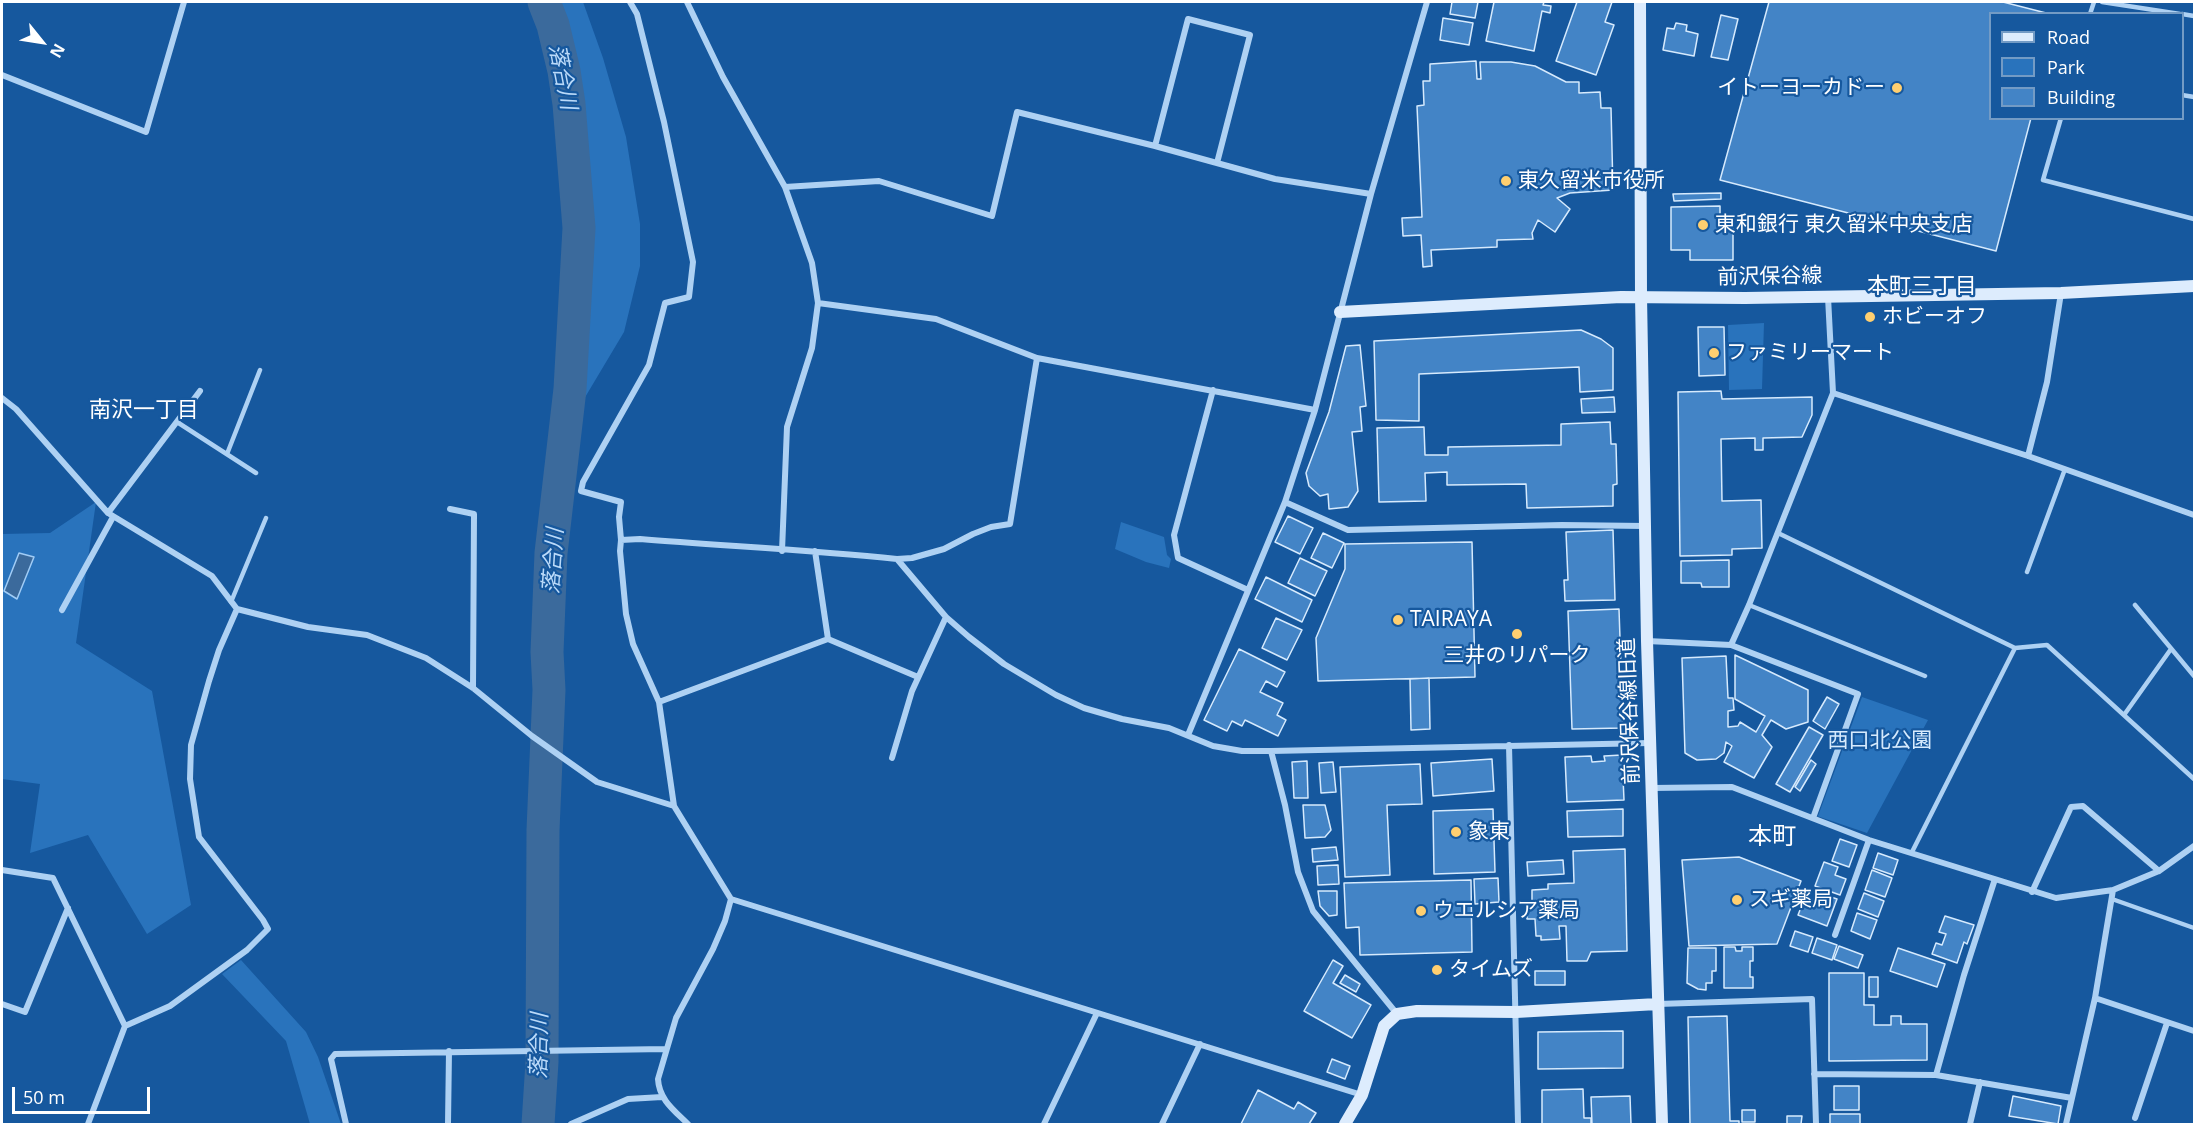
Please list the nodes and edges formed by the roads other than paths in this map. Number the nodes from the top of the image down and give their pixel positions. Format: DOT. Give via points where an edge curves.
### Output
graph roads {
  1 [pos="184,2"];
  2 [pos="630,2"];
  3 [pos="687,2"];
  4 [pos="1427,2"];
  5 [pos="1640,2"];
  6 [pos="2102,2"];
  7 [pos="2168,12"];
  8 [pos="2,75"];
  9 [pos="2060,120"];
  10 [pos="1155,146"];
  11 [pos="1217,163"];
  12 [pos="785,187"];
  13 [pos="1371,194"];
  14 [pos="2194,219"];
  15 [pos="2194,286"];
  16 [pos="2061,292"];
  17 [pos="1641,296"];
  18 [pos="1828,296"];
  19 [pos="818,303"];
  20 [pos="1340,312"];
  21 [pos="1037,358"];
  22 [pos="260,370"];
  23 [pos="1213,390"];
  24 [pos="200,391"];
  25 [pos="1833,393"];
  26 [pos="2,398"];
  27 [pos="1315,410"];
  28 [pos="177,422"];
  29 [pos="227,454"];
  30 [pos="2028,456"];
  31 [pos="2065,469"];
  32 [pos="256,473"];
  33 [pos="1285,502"];
  34 [pos="450,509"];
  35 [pos="111,515"];
  36 [pos="2194,515"];
  37 [pos="266,518"];
  38 [pos="1645,526"];
  39 [pos="1778,533"];
  40 [pos="621,540"];
  41 [pos="814,550"];
  42 [pos="782,551"];
  43 [pos="897,559"];
  44 [pos="2026,572"];
  45 [pos="1248,590"];
  46 [pos="231,602"];
  47 [pos="1749,605"];
  48 [pos="2135,605"];
  49 [pos="237,609"];
  50 [pos="62,610"];
  51 [pos="946,617"];
  52 [pos="828,639"];
  53 [pos="1647,641"];
  54 [pos="1731,645"];
  55 [pos="2014,648"];
  56 [pos="2171,649"];
  57 [pos="1925,676"];
  58 [pos="2194,676"];
  59 [pos="918,678"];
  60 [pos="473,688"];
  61 [pos="658,702"];
  62 [pos="2124,715"];
  63 [pos="1188,735"];
  64 [pos="1650,743"];
  65 [pos="1509,745"];
  66 [pos="1270,751"];
  67 [pos="891,758"];
  68 [pos="2194,779"];
  69 [pos="1652,788"];
  70 [pos="674,806"];
  71 [pos="1813,818"];
  72 [pos="1869,840"];
  73 [pos="2194,846"];
  74 [pos="1912,852"];
  75 [pos="2,871"];
  76 [pos="2159,871"];
  77 [pos="1995,879"];
  78 [pos="2113,890"];
  79 [pos="2032,892"];
  80 [pos="2112,899"];
  81 [pos="731,900"];
  82 [pos="68,908"];
  83 [pos="2194,928"];
  84 [pos="1835,935"];
  85 [pos="2095,998"];
  86 [pos="2,1004"];
  87 [pos="1657,1004"];
  88 [pos="1516,1012"];
  89 [pos="1097,1013"];
  90 [pos="1397,1014"];
  91 [pos="2167,1023"];
  92 [pos="125,1026"];
  93 [pos="2194,1031"];
  94 [pos="1200,1044"];
  95 [pos="666,1049"];
  96 [pos="450,1052"];
  97 [pos="1814,1074"];
  98 [pos="1936,1075"];
  99 [pos="1980,1082"];
  100 [pos="1362,1095"];
  101 [pos="662,1097"];
  102 [pos="2072,1098"];
  103 [pos="2135,1118"];
  104 [pos="88,1125"];
  105 [pos="346,1125"];
  106 [pos="448,1125"];
  107 [pos="571,1125"];
  108 [pos="688,1125"];
  109 [pos="1044,1125"];
  110 [pos="1162,1125"];
  111 [pos="1346,1125"];
  112 [pos="1518,1125"];
  113 [pos="1662,1125"];
  114 [pos="1816,1125"];
  115 [pos="1970,1125"];
  116 [pos="2066,1125"];
  1 -- 8 [label="street" via="146,132"];
  2 -- 40 [label="street" via="637,14 664,122 693,262 689,297 665,303 649,365 583,482 581,491 621,502"];
  3 -- 12 [label="street" via="723,77"];
  4 -- 13 [label="street"];
  5 -- 17 [label="street"];
  6 -- 7 [label="lane"];
  9 -- 14 [label="lane" via="2043,180"];
  10 -- 11 [label="street"];
  10 -- 11 [label="street" via="1188,19 1250,34"];
  10 -- 12 [label="street" via="1017,112 993,216 879,181"];
  11 -- 13 [label="street" via="1275,179"];
  12 -- 19 [label="street" via="812,262"];
  13 -- 20 [label="street"];
  15 -- 16 [label="street, 前沢保谷線"];
  16 -- 18 [label="street, 前沢保谷線"];
  16 -- 30 [label="street" via="2047,382"];
  17 -- 18 [label="street, 前沢保谷線"];
  17 -- 20 [label="street, 前沢保谷線"];
  17 -- 38 [label="street, 前沢保谷線旧道"];
  18 -- 25 [label="street"];
  19 -- 21 [label="street" via="936,319"];
  19 -- 42 [label="street" via="812,348 787,428"];
  20 -- 27 [label="street"];
  21 -- 23 [label="street"];
  21 -- 43 [label="street" via="1010,524 991,527 944,549"];
  22 -- 29 [label="lane"];
  23 -- 27 [label="street"];
  23 -- 45 [label="street" via="1174,536 1178,558"];
  24 -- 28 [label="street"];
  25 -- 30 [label="street"];
  25 -- 39 [label="street"];
  26 -- 35 [label="street"];
  27 -- 33 [label="street"];
  28 -- 29 [label="lane"];
  28 -- 35 [label="street"];
  29 -- 32 [label="lane"];
  30 -- 31 [label="street"];
  31 -- 36 [label="street"];
  31 -- 44 [label="lane"];
  33 -- 38 [label="street" via="1348,530"];
  33 -- 45 [label="street"];
  34 -- 60 [label="street" via="474,514"];
  35 -- 46 [label="street" via="212,576"];
  35 -- 50 [label="street"];
  37 -- 46 [label="lane"];
  38 -- 53 [label="street, 前沢保谷線旧道"];
  39 -- 47 [label="street"];
  39 -- 55 [label="lane"];
  40 -- 42 [label="street"];
  40 -- 61 [label="street" via="626,614 633,644"];
  41 -- 42 [label="street"];
  41 -- 43 [label="street"];
  41 -- 52 [label="street"];
  43 -- 51 [label="street"];
  45 -- 63 [label="street"];
  46 -- 49 [label="street"];
  47 -- 54 [label="street"];
  47 -- 57 [label="lane"];
  48 -- 56 [label="lane"];
  49 -- 60 [label="street" via="308,627 367,635 426,658"];
  49 -- 92 [label="street" via="219,650 191,745 190,779 199,837 268,929 247,950 171,1006"];
  51 -- 59 [label="street"];
  51 -- 63 [label="street" via="1004,664 1056,695 1084,708"];
  52 -- 59 [label="street"];
  52 -- 61 [label="street"];
  53 -- 54 [label="street"];
  53 -- 64 [label="street, 前沢保谷線旧道"];
  54 -- 71 [label="street" via="1858,694"];
  55 -- 62 [label="lane" via="2047,645"];
  55 -- 74 [label="lane"];
  56 -- 58 [label="lane"];
  56 -- 62 [label="lane"];
  59 -- 67 [label="street"];
  60 -- 70 [label="street" via="597,783"];
  61 -- 70 [label="street"];
  62 -- 68 [label="lane"];
  63 -- 66 [label="street" via="1223,748"];
  64 -- 65 [label="street"];
  64 -- 69 [label="street, 前沢保谷線旧道"];
  65 -- 66 [label="street"];
  65 -- 88 [label="street"];
  66 -- 90 [label="street" via="1298,872 1313,911"];
  69 -- 71 [label="street" via="1732,787"];
  69 -- 87 [label="street, 前沢保谷線旧道"];
  70 -- 81 [label="street"];
  71 -- 72 [label="street"];
  72 -- 74 [label="street"];
  72 -- 84 [label="street"];
  73 -- 76 [label="street"];
  74 -- 77 [label="street"];
  75 -- 82 [label="street" via="53,878"];
  76 -- 78 [label="street"];
  76 -- 79 [label="street" via="2083,806 2072,807"];
  77 -- 79 [label="street"];
  77 -- 98 [label="street"];
  78 -- 79 [label="street" via="2056,898"];
  78 -- 80 [label="street"];
  80 -- 83 [label="lane"];
  80 -- 85 [label="street"];
  81 -- 89 [label="street"];
  81 -- 95 [label="street" via="713,949 676,1018"];
  82 -- 86 [label="street" via="25,1012"];
  82 -- 92 [label="street"];
  85 -- 91 [label="street"];
  85 -- 102 [label="street"];
  87 -- 88 [label="street"];
  87 -- 97 [label="street" via="1812,999"];
  87 -- 113 [label="street, 前沢保谷線旧道"];
  88 -- 90 [label="street"];
  88 -- 112 [label="street"];
  89 -- 94 [label="street"];
  89 -- 109 [label="street"];
  90 -- 100 [label="street" via="1384,1026"];
  91 -- 93 [label="street"];
  91 -- 103 [label="street"];
  92 -- 104 [label="street"];
  94 -- 100 [label="street"];
  94 -- 110 [label="street"];
  95 -- 96 [label="street"];
  95 -- 101 [label="street" via="658,1079"];
  96 -- 105 [label="street" via="335,1054 331,1059"];
  96 -- 106 [label="street"];
  97 -- 98 [label="street"];
  97 -- 114 [label="street"];
  98 -- 99 [label="street"];
  99 -- 102 [label="street"];
  99 -- 115 [label="street"];
  100 -- 111 [label="street"];
  101 -- 107 [label="street" via="628,1100"];
  101 -- 108 [label="street"];
  102 -- 116 [label="street"];
}
